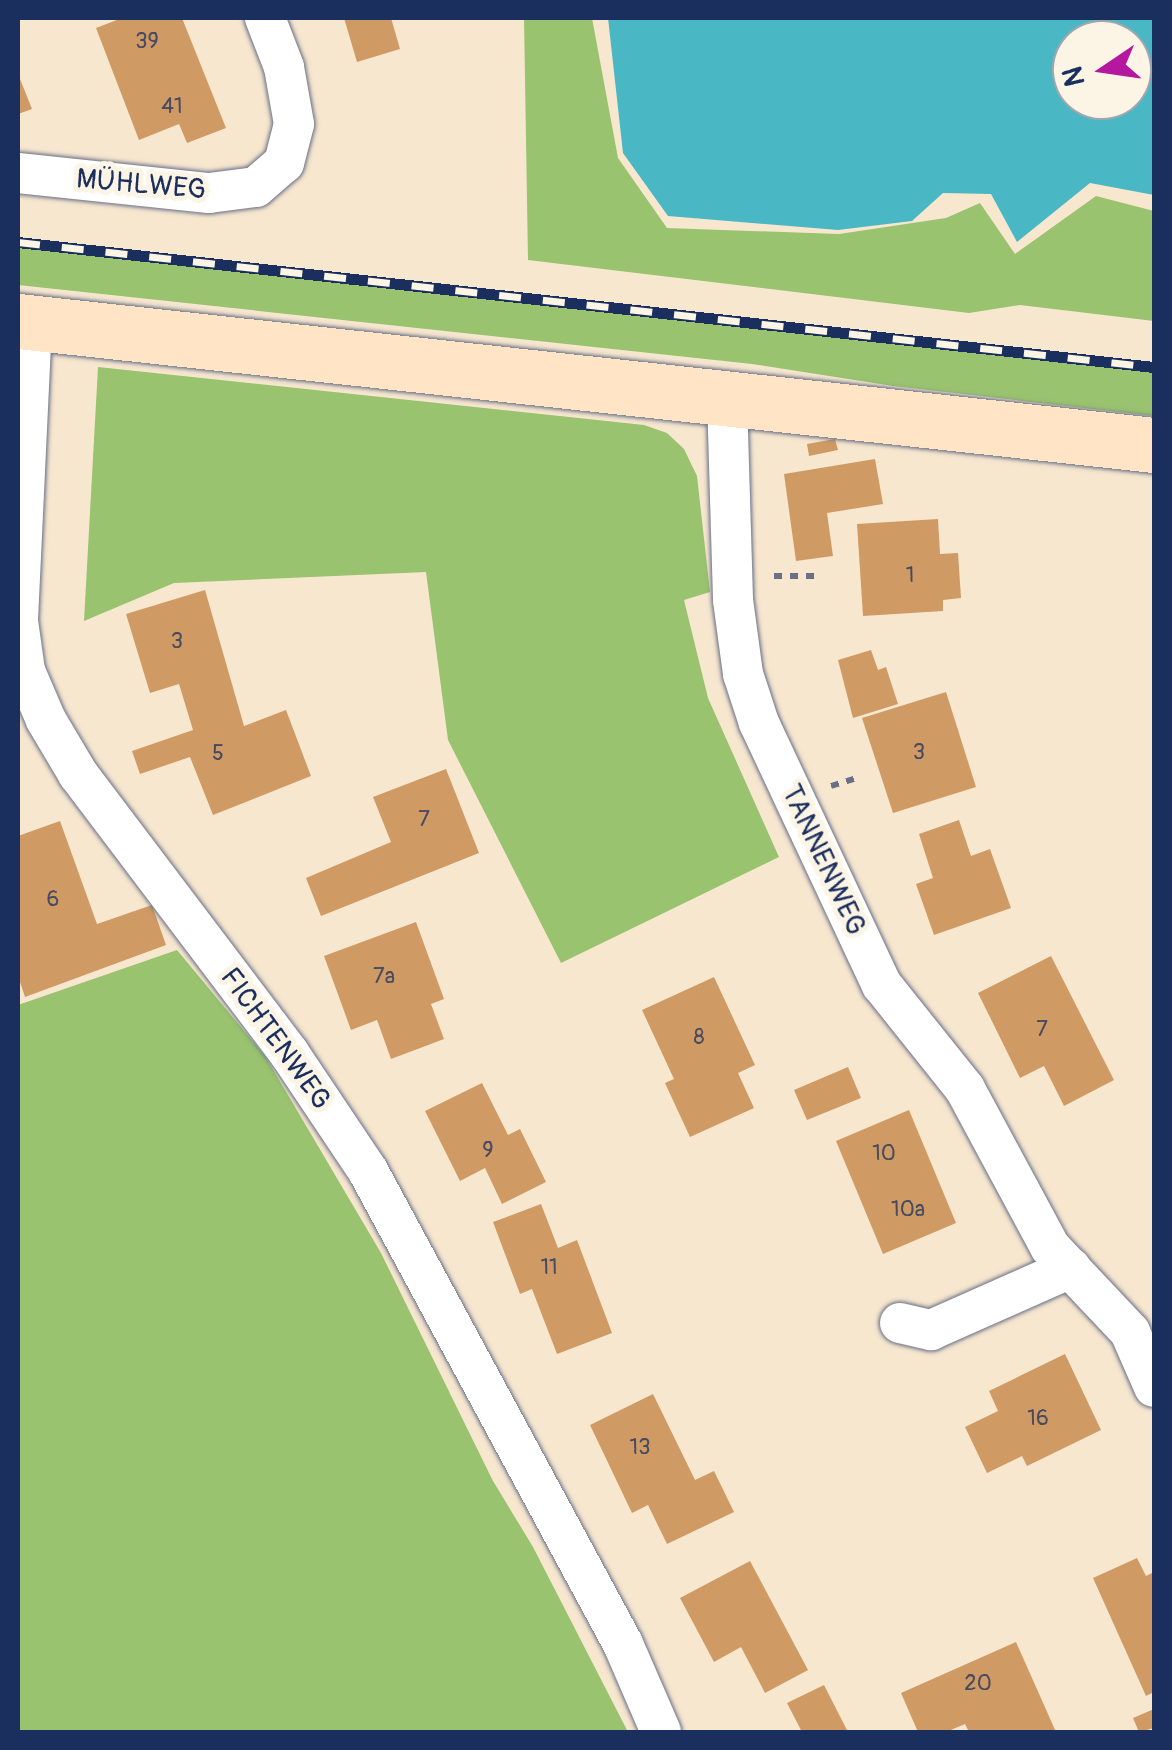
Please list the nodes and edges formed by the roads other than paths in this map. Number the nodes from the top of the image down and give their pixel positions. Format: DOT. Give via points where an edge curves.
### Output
graph roads {
  1 [pos="265,18"];
  2 [pos="18,173"];
  3 [pos="25,322"];
  4 [pos="727,397"];
  5 [pos="1154,445"];
  6 [pos="1071,1268"];
  7 [pos="900,1323"];
  8 [pos="1154,1387"];
  9 [pos="661,1732"];
  1 -- 2 [label="street, MÜHLWEG" via="284,67 294,124 284,163 256,186 209,194"];
  3 -- 4 [label="street"];
  3 -- 9 [label="street, FICHTENWEG" via="18,621 25,672 46,720 78,774 289,1052 368,1170 624,1644"];
  4 -- 5 [label="street"];
  4 -- 6 [label="street, TANNENWEG" via="734,600 743,674 759,723 882,985 964,1089 1050,1247"];
  6 -- 7 [label="street" via="931,1330"];
  6 -- 8 [label="street, TANNENWEG" via="1130,1332"];
}
